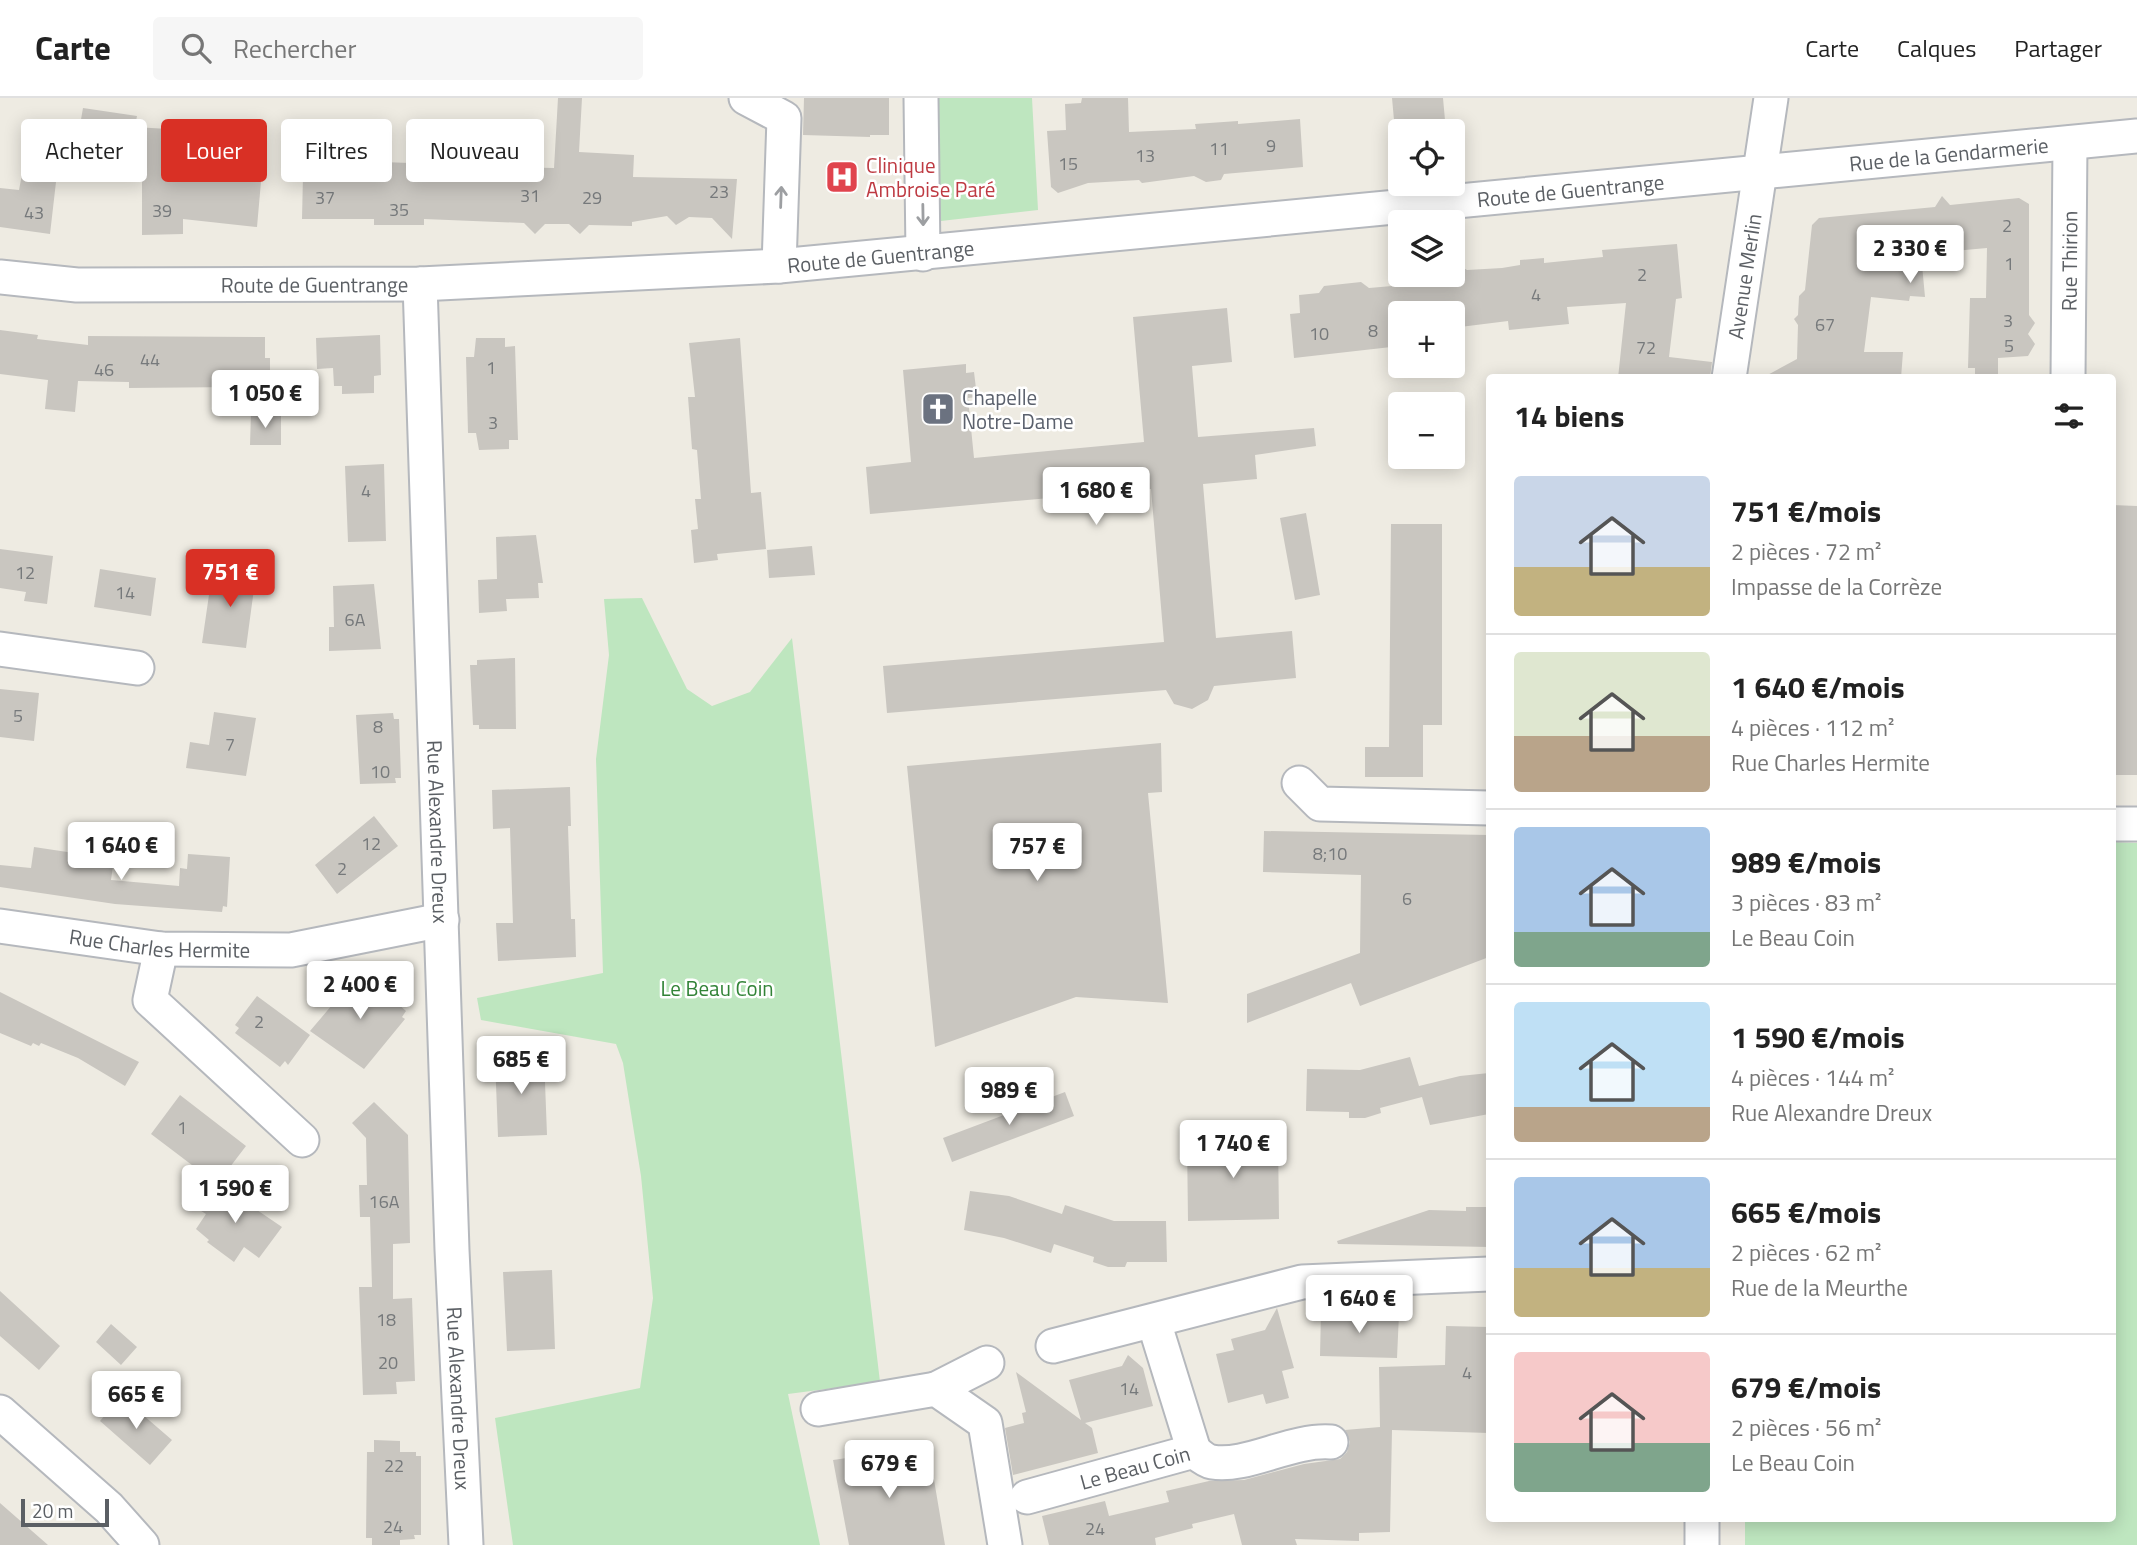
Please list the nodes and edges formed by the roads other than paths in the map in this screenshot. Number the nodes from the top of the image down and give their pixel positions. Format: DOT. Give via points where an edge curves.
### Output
graph roads {
  1 [pos="746,98"];
  2 [pos="921,98"];
  3 [pos="1771,98"];
  4 [pos="785,108"];
  5 [pos="2137,136"];
  6 [pos="2070,143"];
  7 [pos="1760,172"];
  8 [pos="923,254"];
  9 [pos="779,265"];
  10 [pos="0,277"];
  11 [pos="420,284"];
  12 [pos="1730,374"];
  13 [pos="2068,374"];
  14 [pos="0,649"];
  15 [pos="137,668"];
  16 [pos="1299,783"];
  17 [pos="1486,808"];
  18 [pos="2116,824"];
  19 [pos="2137,824"];
  20 [pos="442,920"];
  21 [pos="0,926"];
  22 [pos="161,948"];
  23 [pos="302,1140"];
  24 [pos="1486,1274"];
  25 [pos="1154,1322"];
  26 [pos="1053,1346"];
  27 [pos="987,1363"];
  28 [pos="936,1389"];
  29 [pos="818,1409"];
  30 [pos="0,1412"];
  31 [pos="1332,1442"];
  32 [pos="1194,1451"];
  33 [pos="1027,1497"];
  34 [pos="1702,1522"];
  35 [pos="142,1545"];
  36 [pos="466,1545"];
  37 [pos="1005,1545"];
  38 [pos="1702,1545"];
  1 -- 4 [label="street"];
  2 -- 8 [label="street, one-way"];
  3 -- 7 [label="street, Avenue Merlin"];
  9 -- 4 [label="street, one-way"];
  5 -- 6 [label="street, Rue de la Gendarmerie"];
  6 -- 7 [label="street, Rue de la Gendarmerie"];
  6 -- 13 [label="street, Rue Thirion"];
  7 -- 8 [label="street, Route de Guentrange"];
  7 -- 12 [label="street, Avenue Merlin"];
  8 -- 9 [label="street, Route de Guentrange"];
  9 -- 11 [label="street, Route de Guentrange"];
  10 -- 11 [label="street, Route de Guentrange" via="77,285"];
  11 -- 20 [label="street, Rue Alexandre Dreux"];
  14 -- 15 [label="street"];
  16 -- 17 [label="street" via="1320,804"];
  18 -- 19 [label="street"];
  20 -- 22 [label="street, Rue Charles Hermite" via="291,950"];
  20 -- 36 [label="street, Rue Alexandre Dreux"];
  21 -- 22 [label="street, Rue Charles Hermite"];
  22 -- 23 [label="street" via="150,1000"];
  24 -- 25 [label="street" via="1302,1282"];
  25 -- 26 [label="street"];
  25 -- 32 [label="street, Le Beau Coin"];
  27 -- 28 [label="street"];
  28 -- 29 [label="street"];
  28 -- 37 [label="street" via="985,1423"];
  30 -- 35 [label="street" via="109,1507"];
  31 -- 32 [label="street" via="1315,1440 1233,1462 1210,1462"];
  32 -- 33 [label="street, Le Beau Coin"];
  34 -- 38 [label="street"];
}
